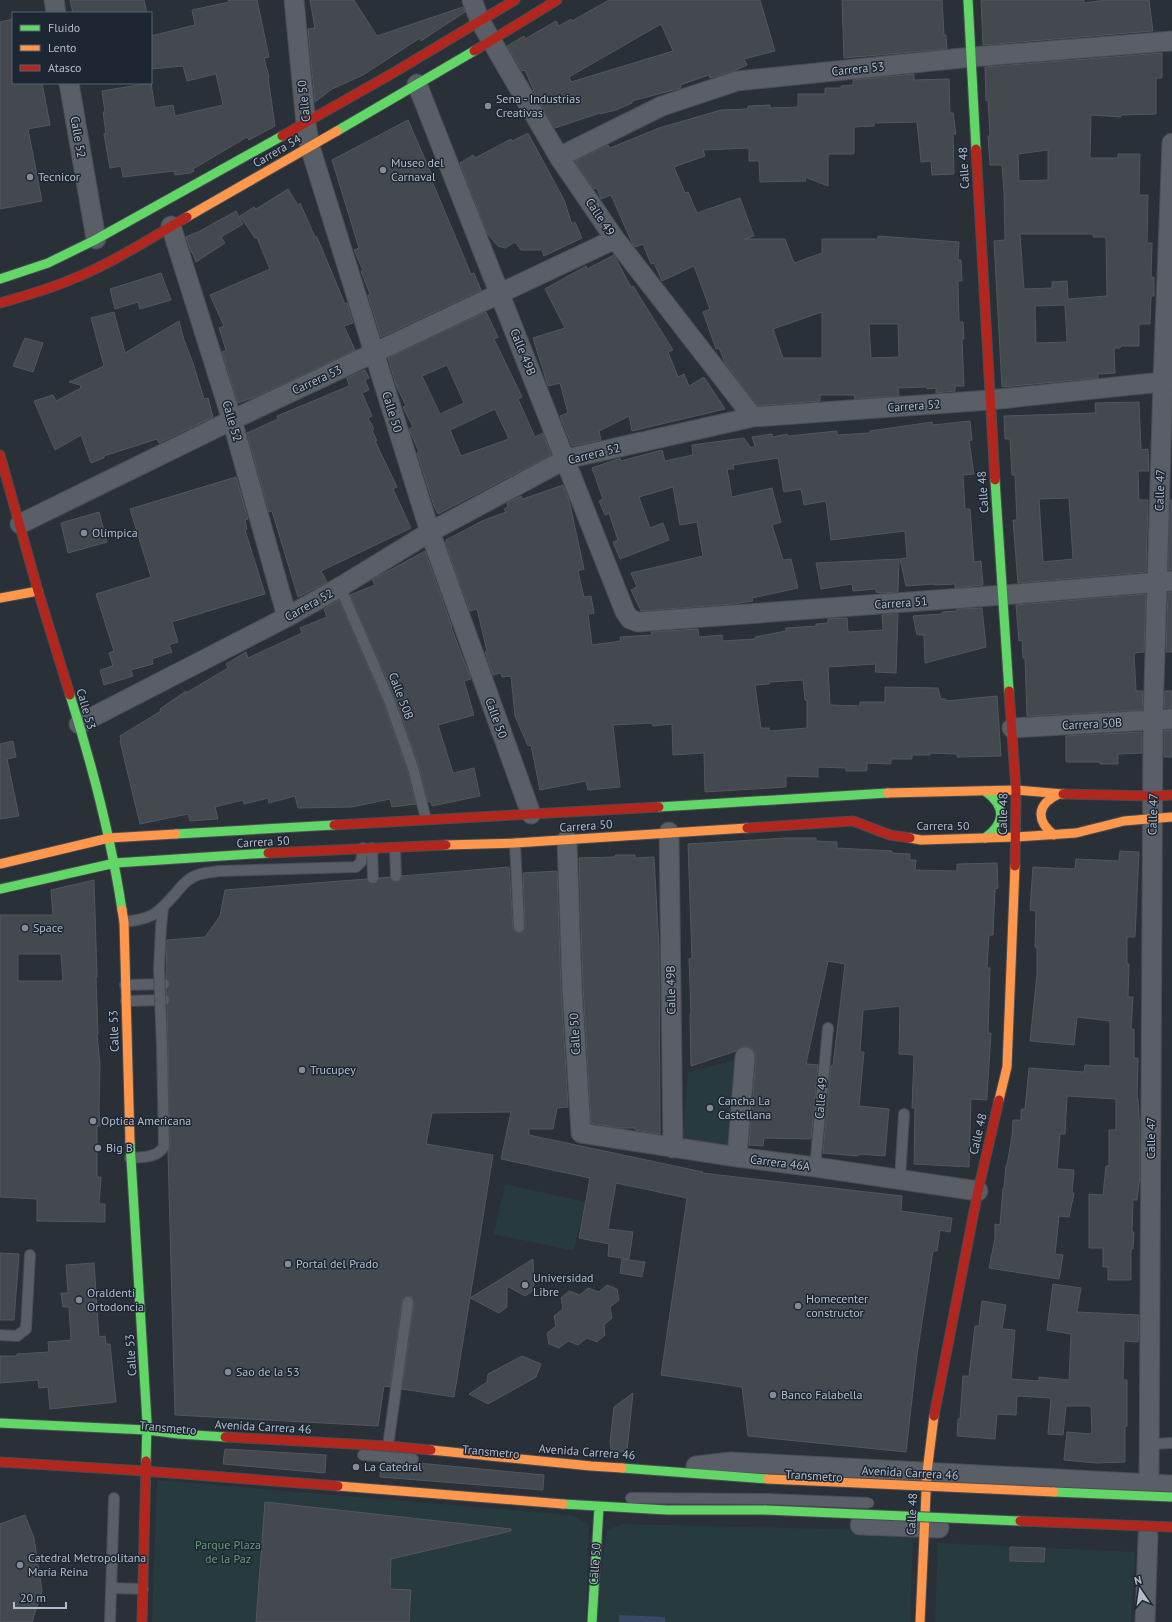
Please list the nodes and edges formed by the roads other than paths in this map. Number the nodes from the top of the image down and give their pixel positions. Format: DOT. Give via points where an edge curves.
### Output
graph roads {
  1 [pos="54,0"];
  2 [pos="294,0"];
  3 [pos="472,0"];
  4 [pos="515,0"];
  5 [pos="557,0"];
  6 [pos="968,0"];
  7 [pos="56,12"];
  8 [pos="480,21"];
  9 [pos="491,40"];
  10 [pos="1172,41"];
  11 [pos="972,57"];
  12 [pos="68,84"];
  13 [pos="417,84"];
  14 [pos="306,124"];
  15 [pos="1172,143"];
  16 [pos="310,147"];
  17 [pos="559,157"];
  18 [pos="171,226"];
  19 [pos="96,239"];
  20 [pos="616,239"];
  21 [pos="0,279"];
  22 [pos="500,294"];
  23 [pos="0,303"];
  24 [pos="374,352"];
  25 [pos="1167,381"];
  26 [pos="990,400"];
  27 [pos="753,417"];
  28 [pos="232,420"];
  29 [pos="0,455"];
  30 [pos="566,459"];
  31 [pos="20,524"];
  32 [pos="430,532"];
  33 [pos="1165,581"];
  34 [pos="340,587"];
  35 [pos="38,591"];
  36 [pos="1003,595"];
  37 [pos="0,598"];
  38 [pos="287,617"];
  39 [pos="630,619"];
  40 [pos="1163,720"];
  41 [pos="79,724"];
  42 [pos="1012,728"];
  43 [pos="1016,790"];
  44 [pos="985,791"];
  45 [pos="1059,794"];
  46 [pos="1172,795"];
  47 [pos="1153,796"];
  48 [pos="531,814"];
  49 [pos="1172,817"];
  50 [pos="1152,818"];
  51 [pos="426,819"];
  52 [pos="669,832"];
  53 [pos="1054,835"];
  54 [pos="1015,837"];
  55 [pos="109,838"];
  56 [pos="985,838"];
  57 [pos="567,840"];
  58 [pos="515,843"];
  59 [pos="367,848"];
  60 [pos="395,848"];
  61 [pos="115,863"];
  62 [pos="0,864"];
  63 [pos="396,876"];
  64 [pos="373,878"];
  65 [pos="0,889"];
  66 [pos="164,908"];
  67 [pos="124,922"];
  68 [pos="519,927"];
  69 [pos="164,984"];
  70 [pos="125,985"];
  71 [pos="164,1000"];
  72 [pos="126,1001"];
  73 [pos="828,1028"];
  74 [pos="745,1057"];
  75 [pos="904,1114"];
  76 [pos="581,1132"];
  77 [pos="673,1148"];
  78 [pos="737,1157"];
  79 [pos="130,1158"];
  80 [pos="815,1167"];
  81 [pos="900,1179"];
  82 [pos="978,1191"];
  83 [pos="30,1255"];
  84 [pos="408,1302"];
  85 [pos="0,1335"];
  86 [pos="0,1423"];
  87 [pos="0,1432"];
  88 [pos="147,1434"];
  89 [pos="1172,1443"];
  90 [pos="1149,1444"];
  91 [pos="388,1446"];
  92 [pos="0,1453"];
  93 [pos="421,1460"];
  94 [pos="0,1462"];
  95 [pos="460,1463"];
  96 [pos="145,1466"];
  97 [pos="665,1470"];
  98 [pos="927,1472"];
  99 [pos="768,1483"];
  100 [pos="1149,1484"];
  101 [pos="1172,1485"];
  102 [pos="114,1498"];
  103 [pos="1172,1498"];
  104 [pos="878,1504"];
  105 [pos="918,1506"];
  106 [pos="934,1506"];
  107 [pos="600,1507"];
  108 [pos="1172,1507"];
  109 [pos="667,1510"];
  110 [pos="1061,1512"];
  111 [pos="1172,1518"];
  112 [pos="1172,1527"];
  113 [pos="924,1528"];
  114 [pos="1148,1535"];
  115 [pos="1172,1537"];
  116 [pos="111,1588"];
  117 [pos="143,1589"];
  118 [pos="110,1622"];
  119 [pos="142,1622"];
  120 [pos="592,1622"];
  121 [pos="920,1622"];
  122 [pos="1145,1622"];
  1 -- 7 [label="street"];
  2 -- 14 [label="street, Calle 50"];
  3 -- 8 [label="street, Calle 49"];
  4 -- 8 [label="street, Carrera 54"];
  5 -- 9 [label="street, Carrera 54"];
  6 -- 11 [label="street, Calle 48"];
  8 -- 9 [label="street, Calle 49"];
  8 -- 14 [label="street, Carrera 54"];
  9 -- 13 [label="street, Carrera 54"];
  9 -- 17 [label="street, Calle 49"];
  10 -- 11 [label="street, Carrera 53"];
  11 -- 17 [label="street, Carrera 53" via="737,81 662,106"];
  11 -- 26 [label="street, Calle 48"];
  12 -- 19 [label="street, Calle 52"];
  13 -- 16 [label="street, Carrera 54"];
  13 -- 22 [label="street, Calle 49B"];
  14 -- 16 [label="street, Calle 50"];
  14 -- 19 [label="street, Carrera 54"];
  15 -- 25 [label="street, Calle 47"];
  16 -- 18 [label="street, Carrera 54"];
  16 -- 24 [label="street, Calle 50"];
  17 -- 20 [label="street, Calle 49"];
  18 -- 23 [label="street, Carrera 54" via="70,280"];
  18 -- 28 [label="street, Calle 52"];
  19 -- 21 [label="street, Carrera 54" via="56,259 20,274"];
  20 -- 22 [label="street, Carrera 53"];
  20 -- 27 [label="street, Calle 49"];
  22 -- 24 [label="street, Carrera 53"];
  22 -- 30 [label="street, Calle 49B"];
  24 -- 28 [label="street, Carrera 53"];
  24 -- 32 [label="street, Calle 50"];
  25 -- 26 [label="street, Carrera 52"];
  25 -- 33 [label="street, Calle 47"];
  26 -- 27 [label="street, Carrera 52"];
  26 -- 36 [label="street, Calle 48"];
  27 -- 30 [label="street, Carrera 52"];
  28 -- 31 [label="street, Carrera 53"];
  28 -- 38 [label="street, Calle 52"];
  29 -- 31 [label="street, Calle 53"];
  30 -- 32 [label="street, Carrera 52"];
  30 -- 39 [label="street, Calle 49B"];
  31 -- 35 [label="street, Calle 53"];
  32 -- 34 [label="street, Carrera 52"];
  32 -- 48 [label="street, Calle 50"];
  33 -- 36 [label="street, Carrera 51"];
  33 -- 40 [label="street, Calle 47"];
  34 -- 38 [label="street, Carrera 52"];
  34 -- 51 [label="lane, Calle 50B" via="389,700"];
  35 -- 37 [label="street"];
  35 -- 41 [label="street, Calle 53"];
  36 -- 39 [label="street, Carrera 51" via="638,622"];
  36 -- 42 [label="street, Calle 48"];
  38 -- 41 [label="street, Carrera 52"];
  40 -- 42 [label="street, Carrera 50B"];
  40 -- 47 [label="street, Calle 47"];
  41 -- 55 [label="street, Calle 53"];
  42 -- 43 [label="street, Calle 48"];
  43 -- 44 [label="street, Carrera 50"];
  43 -- 45 [label="street, Carrera 50"];
  43 -- 54 [label="street, Calle 48"];
  44 -- 48 [label="street, Carrera 50" via="913,791"];
  44 -- 56 [label="street" via="997,800 1001,815 996,829"];
  45 -- 47 [label="street, Carrera 50"];
  45 -- 53 [label="street" via="1047,800 1041,812 1044,826"];
  46 -- 47 [label="street, Carrera 50"];
  47 -- 50 [label="street, Calle 47"];
  48 -- 51 [label="street, Carrera 50"];
  49 -- 50 [label="street, Carrera 50"];
  50 -- 53 [label="street, Carrera 50"];
  50 -- 90 [label="street, Calle 47"];
  51 -- 55 [label="street, Carrera 50"];
  52 -- 56 [label="street, Carrera 50" via="853,821 890,835 921,840"];
  52 -- 57 [label="street, Carrera 50"];
  52 -- 77 [label="street, Calle 49B"];
  53 -- 54 [label="street, Carrera 50"];
  54 -- 56 [label="street, Carrera 50"];
  54 -- 82 [label="street, Calle 48" via="1007,1067"];
  55 -- 61 [label="street, Calle 53"];
  55 -- 62 [label="street, Carrera 50"];
  57 -- 58 [label="street, Carrera 50"];
  57 -- 76 [label="street, Calle 50" via="572,987"];
  58 -- 60 [label="street, Carrera 50"];
  58 -- 68 [label="lane"];
  59 -- 60 [label="street, Carrera 50"];
  59 -- 61 [label="street, Carrera 50"];
  59 -- 64 [label="lane"];
  59 -- 66 [label="lane" via="356,867 219,871 199,874 187,881"];
  60 -- 63 [label="lane"];
  61 -- 65 [label="street, Carrera 50"];
  61 -- 67 [label="street, Calle 53"];
  66 -- 67 [label="lane" via="146,918"];
  66 -- 79 [label="lane, bridge" via="159,970 164,1146 162,1151 154,1156"];
  67 -- 70 [label="street, Calle 53"];
  69 -- 70 [label="lane"];
  70 -- 72 [label="street, Calle 53"];
  71 -- 72 [label="lane"];
  72 -- 79 [label="street, Calle 53"];
  73 -- 80 [label="lane, Calle 49"];
  74 -- 78 [label="street"];
  75 -- 81 [label="lane"];
  76 -- 77 [label="street, Carrera 46A"];
  77 -- 78 [label="street, Carrera 46A"];
  78 -- 80 [label="street, Carrera 46A"];
  79 -- 88 [label="street, Calle 53"];
  80 -- 81 [label="street, Carrera 46A"];
  81 -- 82 [label="street, Carrera 46A"];
  82 -- 98 [label="street, Calle 48" via="935,1407"];
  83 -- 85 [label="lane" via="26,1329 17,1336"];
  84 -- 91 [label="lane"];
  86 -- 88 [label="street, Avenida Carrera 46"];
  87 -- 88 [label="lane, Transmetro"];
  88 -- 91 [label="street, Avenida Carrera 46"];
  88 -- 93 [label="lane, Transmetro" via="178,1442"];
  88 -- 96 [label="street, Calle 53"];
  89 -- 90 [label="lane"];
  90 -- 100 [label="street, Calle 47"];
  91 -- 97 [label="street, Avenida Carrera 46" via="591,1466"];
  92 -- 96 [label="lane, Transmetro"];
  94 -- 96 [label="street"];
  95 -- 99 [label="lane, Transmetro"];
  96 -- 104 [label="lane, Transmetro, bridge" via="177,1465 588,1498 767,1498"];
  96 -- 107 [label="street"];
  96 -- 117 [label="street, Calle 53"];
  97 -- 98 [label="street" via="731,1462"];
  97 -- 99 [label="street, Avenida Carrera 46"];
  98 -- 100 [label="street"];
  98 -- 113 [label="street, Calle 48"];
  99 -- 103 [label="street, Avenida Carrera 46, bridge"];
  99 -- 108 [label="lane, Transmetro"];
  100 -- 101 [label="street"];
  102 -- 116 [label="lane"];
  105 -- 106 [label="lane"];
  107 -- 109 [label="street"];
  107 -- 120 [label="street, Calle 50"];
  109 -- 112 [label="street, bridge" via="766,1510"];
  109 -- 113 [label="street" via="765,1520"];
  110 -- 111 [label="lane"];
  113 -- 114 [label="street"];
  113 -- 121 [label="street, Calle 48"];
  114 -- 115 [label="street"];
  114 -- 122 [label="street"];
  116 -- 117 [label="lane"];
  116 -- 118 [label="lane"];
  117 -- 119 [label="street, Calle 53"];
}
